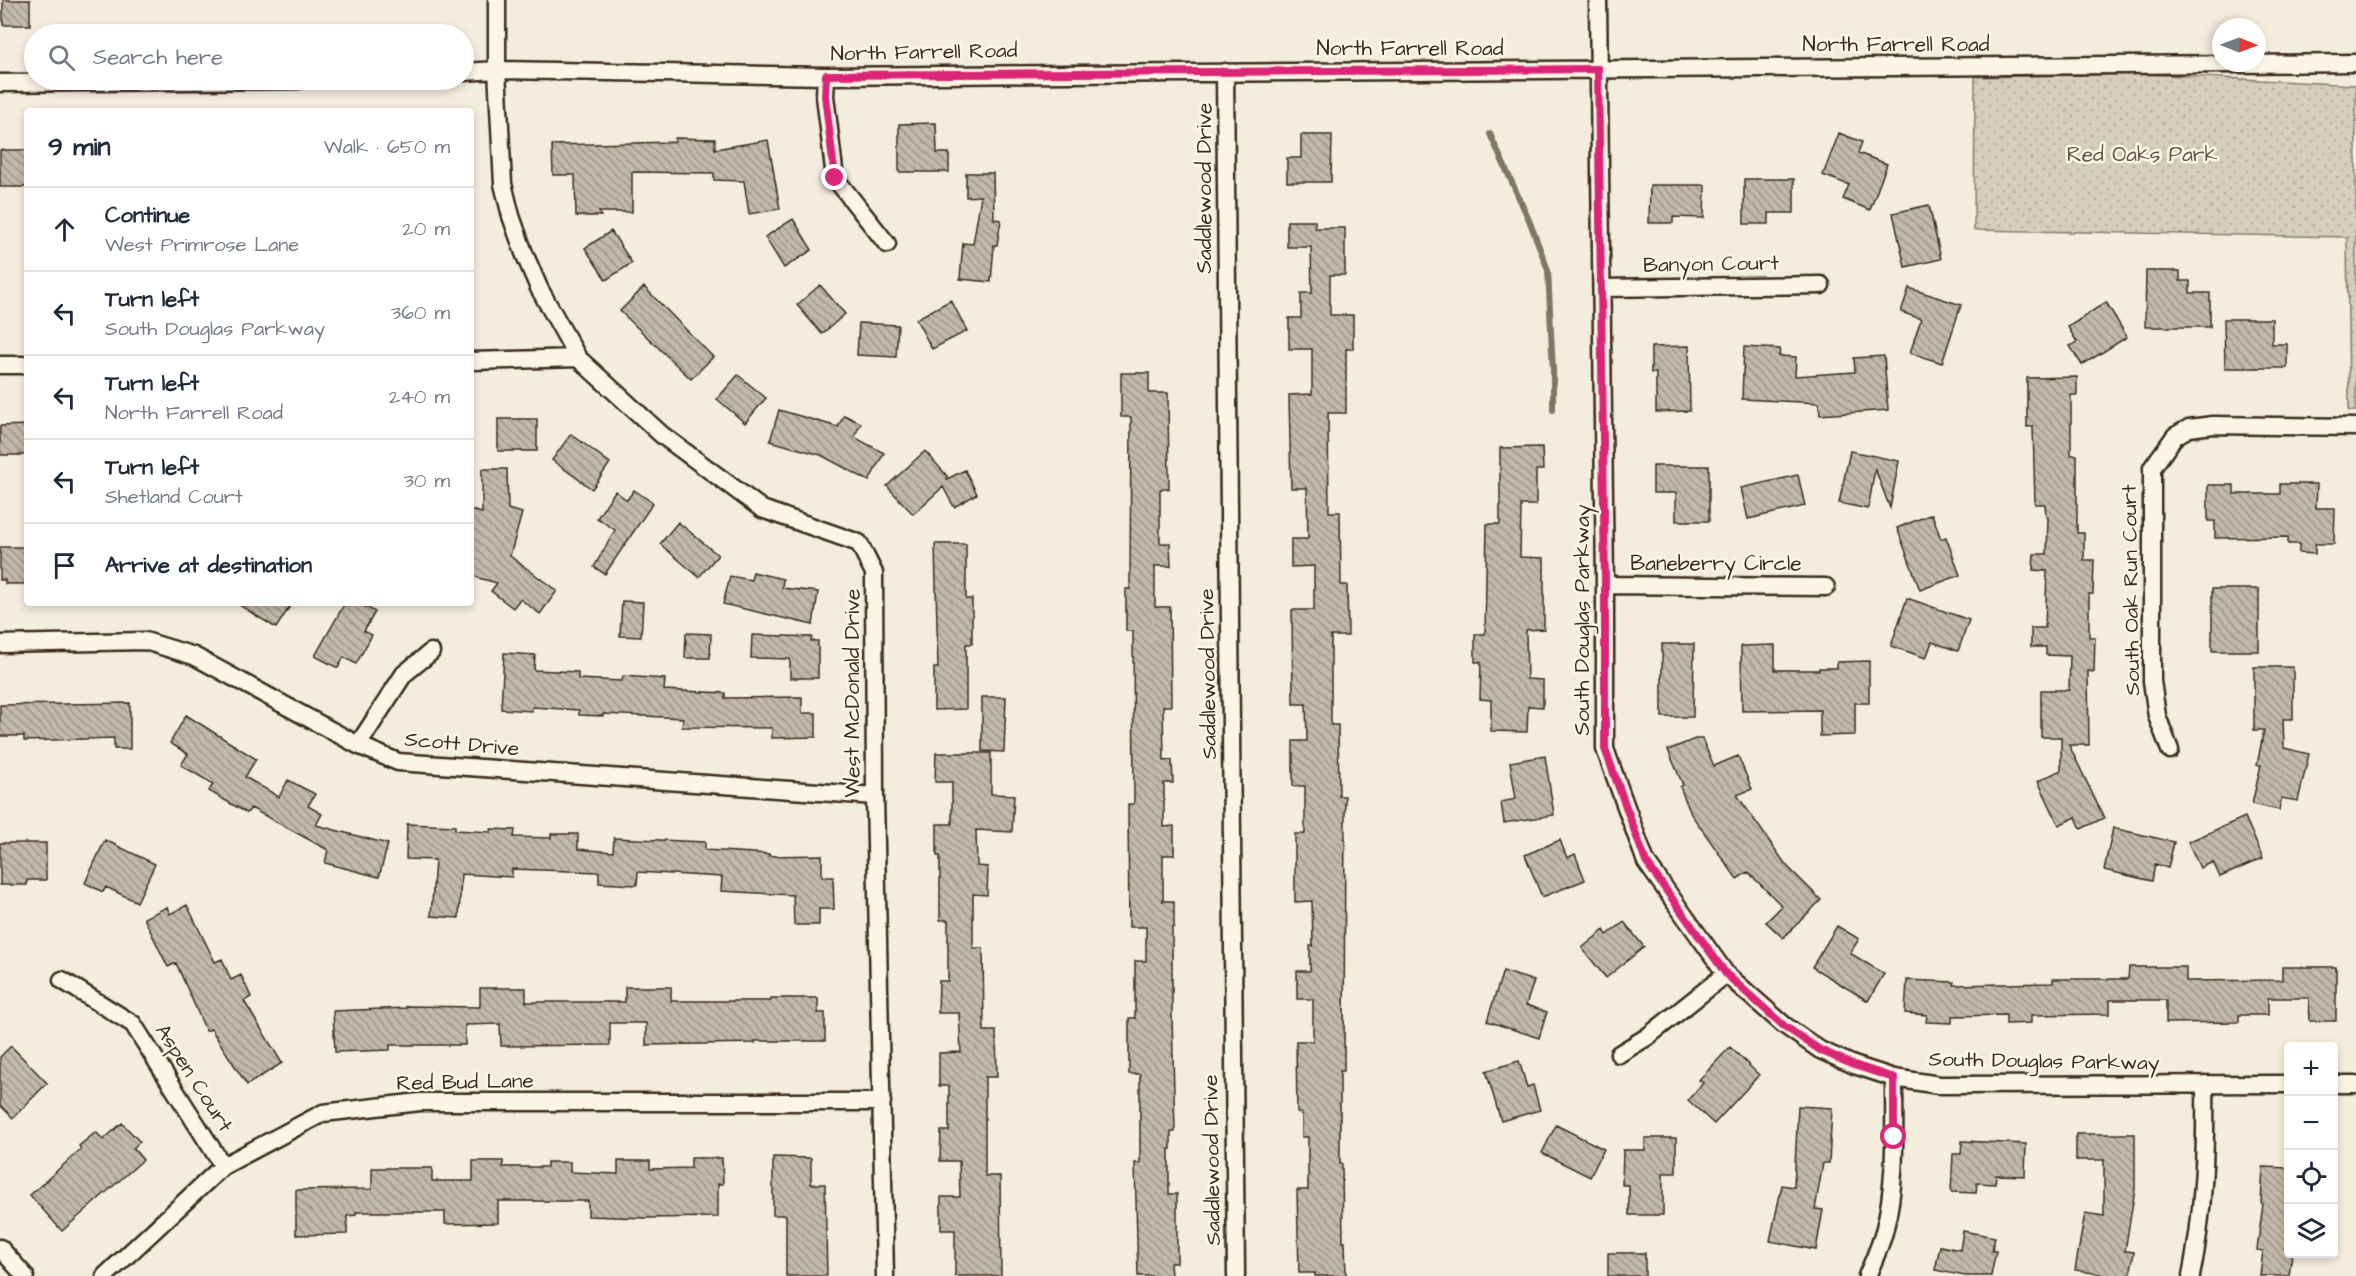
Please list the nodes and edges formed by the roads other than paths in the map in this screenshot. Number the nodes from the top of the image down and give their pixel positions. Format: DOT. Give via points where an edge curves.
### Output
graph roads {
  1 [pos="497,0"];
  2 [pos="1598,0"];
  3 [pos="2356,63"];
  4 [pos="1598,69"];
  5 [pos="497,70"];
  6 [pos="474,71"];
  7 [pos="1225,72"];
  8 [pos="826,75"];
  9 [pos="0,83"];
  10 [pos="24,83"];
  11 [pos="887,244"];
  12 [pos="1821,285"];
  13 [pos="1602,288"];
  14 [pos="578,358"];
  15 [pos="474,361"];
  16 [pos="0,365"];
  17 [pos="24,365"];
  18 [pos="2356,427"];
  19 [pos="1605,585"];
  20 [pos="1826,586"];
  21 [pos="0,644"];
  22 [pos="431,651"];
  23 [pos="358,745"];
  24 [pos="2170,750"];
  25 [pos="875,796"];
  26 [pos="1726,974"];
  27 [pos="62,980"];
  28 [pos="1619,1054"];
  29 [pos="1894,1078"];
  30 [pos="2205,1084"];
  31 [pos="2284,1084"];
  32 [pos="2338,1084"];
  33 [pos="2356,1084"];
  34 [pos="882,1102"];
  35 [pos="223,1166"];
  36 [pos="0,1248"];
  37 [pos="25,1276"];
  38 [pos="105,1276"];
  39 [pos="885,1276"];
  40 [pos="1236,1276"];
  41 [pos="1867,1276"];
  42 [pos="2192,1276"];
  1 -- 5 [label="street, West McDonald Drive"];
  2 -- 4 [label="street, South Douglas Parkway"];
  3 -- 4 [label="street, North Farrell Road"];
  4 -- 7 [label="street, North Farrell Road"];
  4 -- 13 [label="street, South Douglas Parkway"];
  5 -- 6 [label="street, North Farrell Road"];
  5 -- 8 [label="street, North Farrell Road"];
  5 -- 14 [label="street, West McDonald Drive" via="500,154 511,216 539,288"];
  7 -- 8 [label="street, North Farrell Road"];
  7 -- 40 [label="street, Saddlewood Drive"];
  8 -- 11 [label="street" via="835,178"];
  9 -- 10 [label="street"];
  12 -- 13 [label="street, Banyon Court"];
  13 -- 19 [label="street, South Douglas Parkway"];
  14 -- 15 [label="street"];
  14 -- 25 [label="street, West McDonald Drive" via="662,435 762,509 859,543 874,573"];
  16 -- 17 [label="street"];
  18 -- 24 [label="street, South Oak Run Court" via="2189,428 2175,436 2152,468 2152,681 2157,716"];
  19 -- 20 [label="street, Baneberry Circle"];
  19 -- 26 [label="street, South Douglas Parkway" via="1605,749 1646,862"];
  21 -- 23 [label="street, Scott Drive" via="145,641 194,656"];
  22 -- 23 [label="street" via="404,674"];
  23 -- 25 [label="street, Scott Drive" via="408,763"];
  25 -- 34 [label="street, West McDonald Drive"];
  26 -- 28 [label="street" via="1647,1037"];
  26 -- 29 [label="street, South Douglas Parkway" via="1784,1026 1820,1050"];
  27 -- 35 [label="street, Aspen Court" via="133,1024"];
  29 -- 30 [label="street, South Douglas Parkway" via="1939,1085"];
  29 -- 41 [label="street" via="1890,1193 1884,1232"];
  30 -- 31 [label="street, South Douglas Parkway"];
  30 -- 42 [label="street" via="2205,1164"];
  32 -- 33 [label="street"];
  34 -- 35 [label="street, Red Bud Lane" via="420,1102 323,1113"];
  34 -- 39 [label="street, West McDonald Drive"];
  35 -- 38 [label="street, Red Bud Lane"];
  36 -- 37 [label="street"];
}
